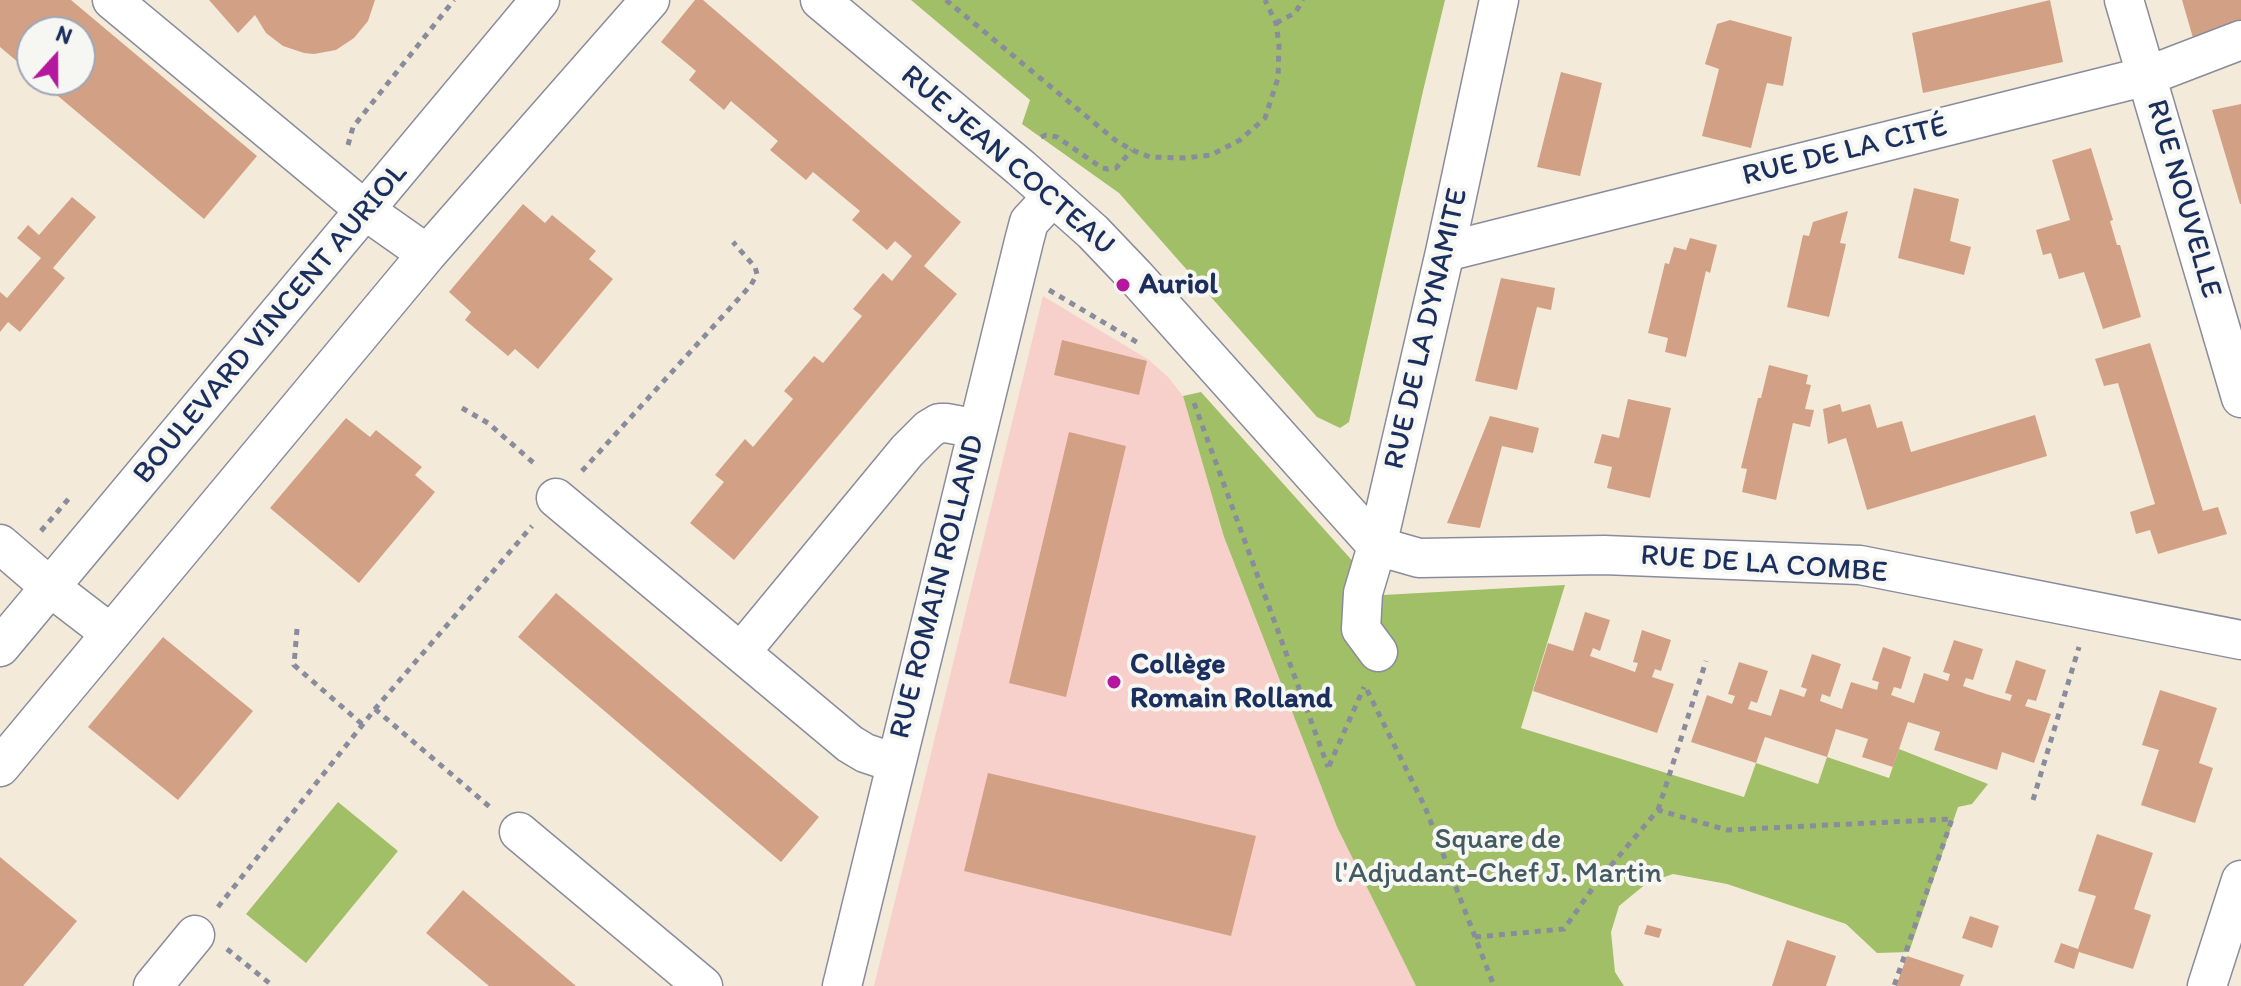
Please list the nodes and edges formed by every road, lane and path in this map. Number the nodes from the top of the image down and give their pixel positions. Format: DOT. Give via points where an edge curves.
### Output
graph roads {
  1 [pos="112,0"];
  2 [pos="454,0"];
  3 [pos="540,0"];
  4 [pos="650,0"];
  5 [pos="820,0"];
  6 [pos="946,0"];
  7 [pos="1265,0"];
  8 [pos="1303,0"];
  9 [pos="1499,0"];
  10 [pos="2124,0"];
  11 [pos="1276,23"];
  12 [pos="2241,40"];
  13 [pos="2147,76"];
  14 [pos="1132,150"];
  15 [pos="1021,168"];
  16 [pos="335,185"];
  17 [pos="1053,196"];
  18 [pos="366,211"];
  19 [pos="733,242"];
  20 [pos="1445,252"];
  21 [pos="427,254"];
  22 [pos="1017,272"];
  23 [pos="1143,345"];
  24 [pos="1191,394"];
  25 [pos="2241,398"];
  26 [pos="462,408"];
  27 [pos="978,429"];
  28 [pos="79,486"];
  29 [pos="560,494"];
  30 [pos="1377,546"];
  31 [pos="9,551"];
  32 [pos="50,587"];
  33 [pos="2090,610"];
  34 [pos="297,629"];
  35 [pos="110,633"];
  36 [pos="2241,640"];
  37 [pos="0,647"];
  38 [pos="741,652"];
  39 [pos="1378,652"];
  40 [pos="1706,661"];
  41 [pos="375,709"];
  42 [pos="363,725"];
  43 [pos="895,763"];
  44 [pos="0,767"];
  45 [pos="2033,800"];
  46 [pos="1658,810"];
  47 [pos="519,832"];
  48 [pos="2241,880"];
  49 [pos="198,932"];
  50 [pos="1475,937"];
  51 [pos="153,986"];
  52 [pos="273,986"];
  53 [pos="703,986"];
  54 [pos="842,986"];
  55 [pos="1494,986"];
  56 [pos="1894,986"];
  57 [pos="2207,986"];
  1 -- 16 [label="street"];
  2 -- 16 [label="path" via="353,127"];
  3 -- 18 [label="street, BOULEVARD VINCENT AURIOL"];
  4 -- 21 [label="street"];
  5 -- 15 [label="street, RUE JEAN COCTEAU"];
  6 -- 14 [label="path"];
  7 -- 11 [label="path"];
  8 -- 11 [label="path" via="1295,13"];
  9 -- 20 [label="street, RUE DE LA DYNAMITE"];
  10 -- 13 [label="street, RUE NOUVELLE"];
  11 -- 14 [label="path" via="1278,78 1265,118 1248,133 1211,155 1150,157"];
  12 -- 13 [label="street, RUE DE LA CITÉ"];
  13 -- 20 [label="street, RUE DE LA CITÉ"];
  13 -- 25 [label="street, RUE NOUVELLE"];
  14 -- 15 [label="path" via="1116,168 1102,168 1046,135"];
  15 -- 17 [label="street, RUE JEAN COCTEAU"];
  16 -- 18 [label="street"];
  17 -- 22 [label="street, RUE ROMAIN ROLLAND" via="1029,222"];
  17 -- 30 [label="street, RUE JEAN COCTEAU" via="1135,276"];
  18 -- 21 [label="street"];
  18 -- 32 [label="street, BOULEVARD VINCENT AURIOL"];
  19 -- 29 [label="path" via="755,267 751,285"];
  20 -- 30 [label="street, RUE DE LA DYNAMITE"];
  21 -- 35 [label="street"];
  22 -- 23 [label="path"];
  22 -- 27 [label="street, RUE ROMAIN ROLLAND"];
  24 -- 50 [label="path" via="1328,767 1365,685 1425,807"];
  26 -- 29 [label="path" via="488,423"];
  27 -- 38 [label="street" via="939,423 929,429"];
  27 -- 43 [label="street, RUE ROMAIN ROLLAND"];
  28 -- 31 [label="path"];
  29 -- 38 [label="street"];
  29 -- 41 [label="path"];
  30 -- 33 [label="street, RUE DE LA COMBE" via="1419,558 1604,555 1860,565"];
  30 -- 39 [label="street, RUE DE LA DYNAMITE" via="1363,593 1361,629"];
  31 -- 32 [label="street"];
  32 -- 35 [label="street"];
  32 -- 37 [label="street, BOULEVARD VINCENT AURIOL"];
  33 -- 36 [label="street, RUE DE LA COMBE"];
  33 -- 45 [label="path"];
  34 -- 42 [label="path" via="294,665"];
  35 -- 44 [label="street"];
  38 -- 43 [label="street" via="850,744"];
  40 -- 46 [label="path"];
  41 -- 42 [label="path"];
  41 -- 47 [label="path"];
  42 -- 49 [label="path"];
  43 -- 54 [label="street, RUE ROMAIN ROLLAND"];
  46 -- 50 [label="path" via="1564,929"];
  46 -- 56 [label="path" via="1727,830 1952,819"];
  47 -- 53 [label="street"];
  48 -- 57 [label="street"];
  49 -- 51 [label="street"];
  49 -- 52 [label="path"];
  50 -- 55 [label="path"];
}
